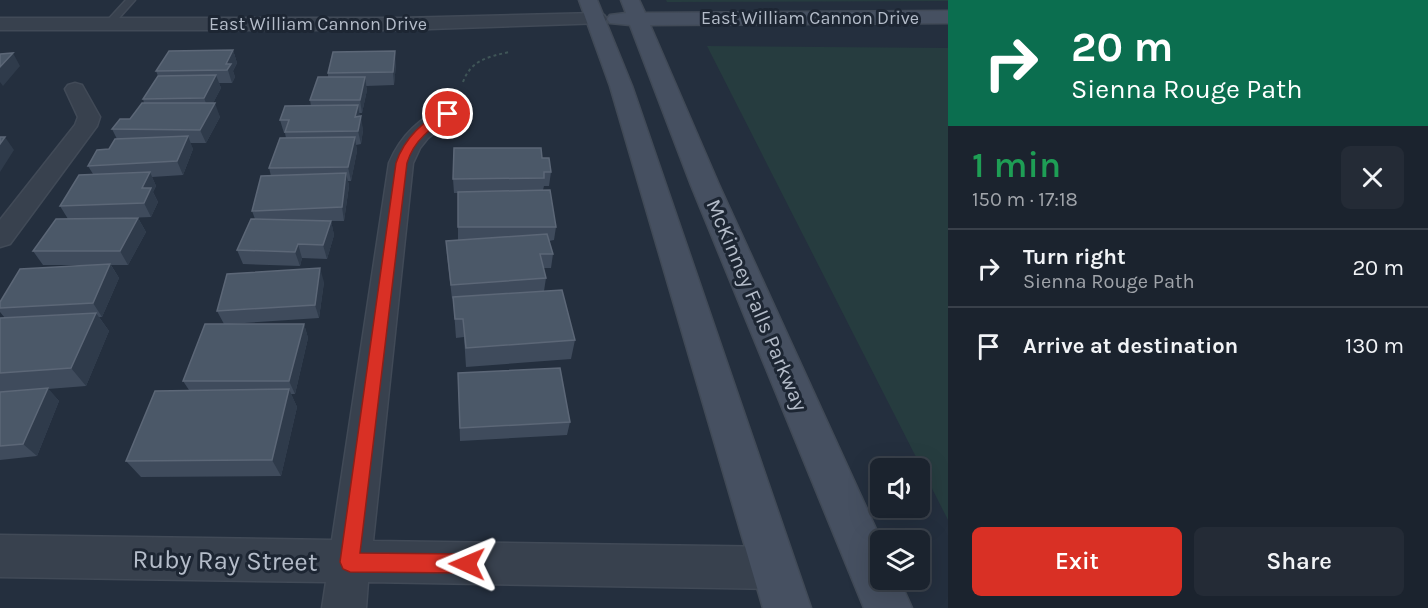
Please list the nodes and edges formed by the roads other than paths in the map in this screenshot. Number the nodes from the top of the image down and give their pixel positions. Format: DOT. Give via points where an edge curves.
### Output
graph roads {
  1 [pos="130,0"];
  2 [pos="568,0"];
  3 [pos="591,7"];
  4 [pos="633,9"];
  5 [pos="948,17"];
  6 [pos="0,24"];
  7 [pos="108,25"];
  8 [pos="75,89"];
  9 [pos="448,114"];
  10 [pos="0,238"];
  11 [pos="0,556"];
  12 [pos="350,562"];
  13 [pos="774,568"];
  14 [pos="344,608"];
  15 [pos="787,608"];
  16 [pos="888,608"];
  1 -- 7 [label="lane"];
  2 -- 3 [label="street, East William Cannon Drive"];
  3 -- 4 [label="main road, East William Cannon Drive"];
  3 -- 7 [label="street, East William Cannon Drive" via="400,24"];
  3 -- 13 [label="main road" via="621,86"];
  4 -- 5 [label="main road, East William Cannon Drive"];
  4 -- 16 [label="main road, McKinney Falls Parkway"];
  6 -- 7 [label="street, East William Cannon Drive"];
  8 -- 10 [label="street" via="88,117 86,126"];
  9 -- 12 [label="street" via="418,134 406,148 401,163"];
  11 -- 12 [label="street, Ruby Ray Street"];
  12 -- 13 [label="street, Ruby Ray Street"];
  12 -- 14 [label="street"];
  13 -- 15 [label="main road"];
}
